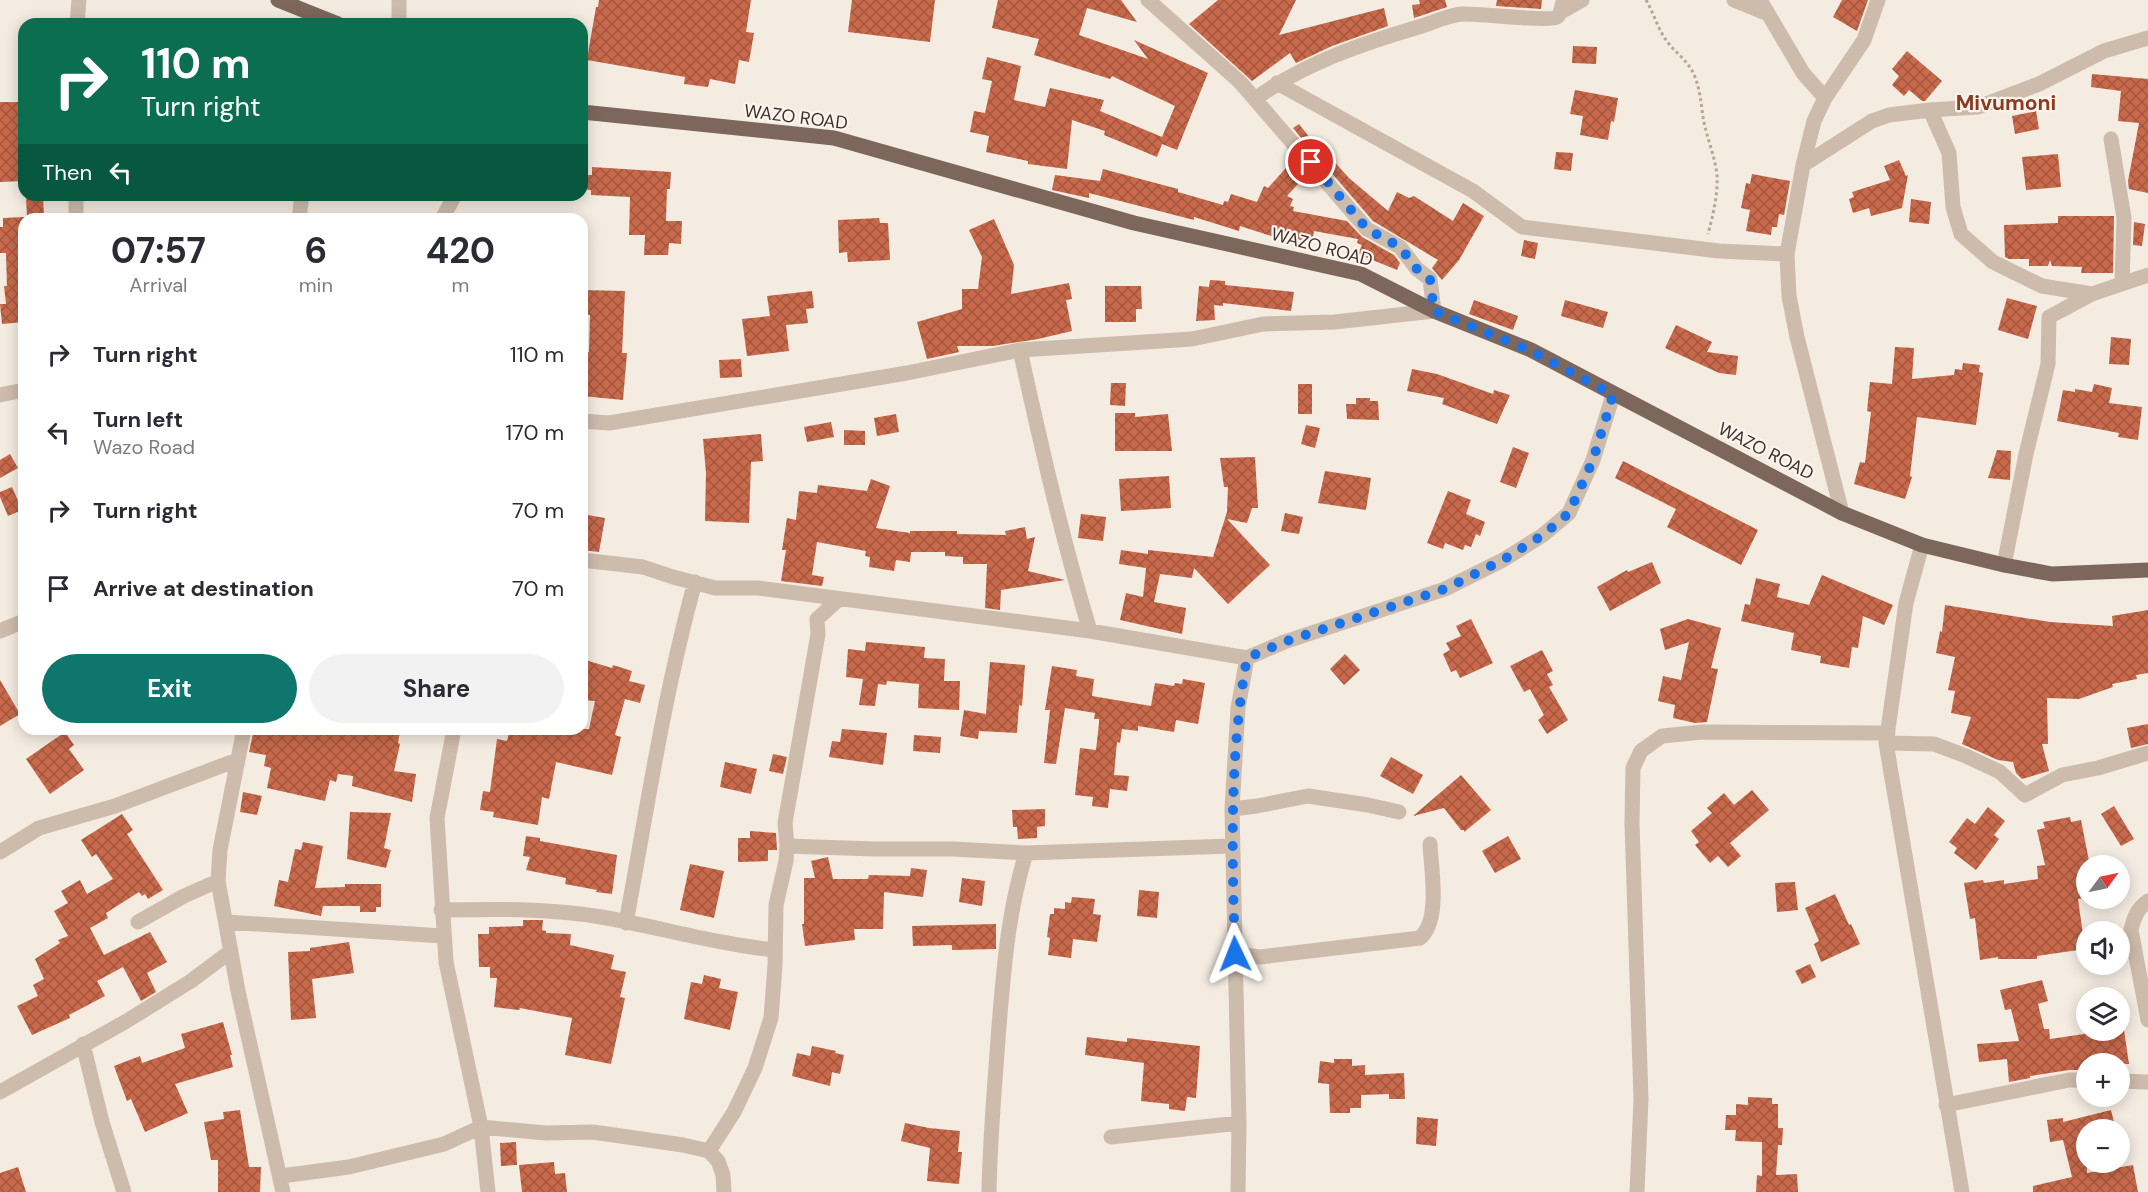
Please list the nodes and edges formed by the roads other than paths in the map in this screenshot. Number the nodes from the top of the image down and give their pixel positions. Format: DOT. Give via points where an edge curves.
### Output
graph roads {
  1 [pos="79,0"];
  2 [pos="278,0"];
  3 [pos="399,0"];
  4 [pos="1148,0"];
  5 [pos="1582,0"];
  6 [pos="1734,0"];
  7 [pos="1878,0"];
  8 [pos="1562,6"];
  9 [pos="1763,7"];
  10 [pos="78,18"];
  11 [pos="322,18"];
  12 [pos="399,18"];
  13 [pos="2148,38"];
  14 [pos="1276,83"];
  15 [pos="1825,98"];
  16 [pos="1255,99"];
  17 [pos="1930,110"];
  18 [pos="588,113"];
  19 [pos="2111,139"];
  20 [pos="1803,165"];
  21 [pos="1787,254"];
  22 [pos="2148,275"];
  23 [pos="2122,283"];
  24 [pos="2092,294"];
  25 [pos="1434,311"];
  26 [pos="1020,350"];
  27 [pos="18,391"];
  28 [pos="0,395"];
  29 [pos="1613,395"];
  30 [pos="588,421"];
  31 [pos="1842,513"];
  32 [pos="1922,545"];
  33 [pos="588,561"];
  34 [pos="2004,565"];
  35 [pos="2148,570"];
  36 [pos="695,582"];
  37 [pos="839,599"];
  38 [pos="18,624"];
  39 [pos="0,631"];
  40 [pos="1090,631"];
  41 [pos="1247,658"];
  42 [pos="243,735"];
  43 [pos="453,735"];
  44 [pos="1887,738"];
  45 [pos="2148,753"];
  46 [pos="237,760"];
  47 [pos="1232,808"];
  48 [pos="1400,812"];
  49 [pos="1430,844"];
  50 [pos="787,846"];
  51 [pos="1232,846"];
  52 [pos="0,852"];
  53 [pos="1026,854"];
  54 [pos="218,881"];
  55 [pos="2148,901"];
  56 [pos="441,910"];
  57 [pos="138,922"];
  58 [pos="226,922"];
  59 [pos="626,923"];
  60 [pos="443,936"];
  61 [pos="775,950"];
  62 [pos="231,951"];
  63 [pos="1235,954"];
  64 [pos="2148,1020"];
  65 [pos="83,1044"];
  66 [pos="2076,1080"];
  67 [pos="2130,1081"];
  68 [pos="2148,1082"];
  69 [pos="0,1092"];
  70 [pos="1946,1105"];
  71 [pos="1239,1124"];
  72 [pos="481,1127"];
  73 [pos="1111,1137"];
  74 [pos="709,1151"];
  75 [pos="280,1176"];
  76 [pos="124,1192"];
  77 [pos="283,1192"];
  78 [pos="488,1192"];
  79 [pos="724,1192"];
  80 [pos="989,1192"];
  81 [pos="1238,1192"];
  82 [pos="1637,1192"];
  83 [pos="1962,1192"];
  1 -- 10 [label="street"];
  2 -- 11 [label="main road"];
  3 -- 12 [label="street"];
  4 -- 16 [label="street"];
  5 -- 8 [label="street"];
  6 -- 9 [label="street"];
  7 -- 15 [label="street" via="1864,40"];
  8 -- 14 [label="street" via="1558,16 1549,20 1458,14 1363,45"];
  9 -- 15 [label="street" via="1803,74"];
  13 -- 17 [label="street" via="2104,51 2006,98 1978,107"];
  14 -- 16 [label="street"];
  14 -- 21 [label="street" via="1473,191 1522,227 1704,249"];
  15 -- 20 [label="street" via="1814,121"];
  16 -- 25 [label="street" via="1367,229 1400,247 1430,279"];
  17 -- 20 [label="street" via="1872,121"];
  17 -- 24 [label="street" via="1949,153 1953,207 1961,234 1993,262 2042,286"];
  18 -- 25 [label="main road, WAZO ROAD" via="834,138 1134,223 1360,274"];
  19 -- 23 [label="street" via="2124,218"];
  20 -- 21 [label="street"];
  21 -- 31 [label="street" via="1789,296 1797,337"];
  22 -- 23 [label="street"];
  23 -- 24 [label="street"];
  24 -- 34 [label="street" via="2049,318 2048,364"];
  25 -- 26 [label="street" via="1335,322 1263,324 1192,339"];
  25 -- 29 [label="main road, WAZO ROAD" via="1531,351"];
  26 -- 30 [label="street" via="609,423"];
  26 -- 40 [label="street" via="1069,562"];
  27 -- 28 [label="street"];
  29 -- 31 [label="main road, WAZO ROAD"];
  29 -- 41 [label="street" via="1593,460 1569,513 1543,535 1445,589"];
  31 -- 32 [label="main road, WAZO ROAD"];
  32 -- 34 [label="main road, WAZO ROAD"];
  32 -- 44 [label="street" via="1906,603"];
  33 -- 36 [label="street" via="643,567"];
  34 -- 35 [label="main road, WAZO ROAD" via="2052,574"];
  36 -- 37 [label="street" via="715,588 758,588"];
  36 -- 59 [label="street" via="682,628"];
  37 -- 40 [label="street"];
  37 -- 50 [label="street" via="817,619 818,634 785,823"];
  38 -- 39 [label="street"];
  40 -- 41 [label="street"];
  41 -- 47 [label="street" via="1238,708"];
  42 -- 46 [label="street"];
  43 -- 56 [label="street" via="437,818"];
  44 -- 45 [label="street" via="1934,744 1966,756 2000,772 2025,795 2062,775"];
  44 -- 70 [label="street"];
  44 -- 82 [label="street" via="1703,732 1662,736 1641,751 1633,768 1632,823 1641,1099"];
  46 -- 52 [label="street" via="115,806 39,828"];
  46 -- 54 [label="street"];
  47 -- 48 [label="street" via="1308,796"];
  47 -- 51 [label="street"];
  49 -- 63 [label="street" via="1433,905 1431,922 1420,938 1260,957"];
  50 -- 53 [label="street"];
  50 -- 61 [label="street" via="776,905"];
  51 -- 53 [label="street"];
  51 -- 63 [label="street"];
  53 -- 80 [label="street" via="1006,939"];
  54 -- 57 [label="street"];
  54 -- 58 [label="street"];
  55 -- 64 [label="street" via="2134,915 2131,930"];
  56 -- 59 [label="street" via="509,909"];
  56 -- 60 [label="street"];
  58 -- 60 [label="street"];
  58 -- 62 [label="street"];
  59 -- 61 [label="street"];
  60 -- 72 [label="street"];
  61 -- 74 [label="street" via="771,1018 765,1038 734,1112"];
  62 -- 65 [label="street" via="191,981"];
  62 -- 75 [label="street"];
  63 -- 71 [label="street"];
  65 -- 69 [label="street"];
  65 -- 76 [label="street"];
  66 -- 70 [label="street"];
  67 -- 68 [label="street"];
  70 -- 83 [label="street"];
  71 -- 73 [label="street"];
  71 -- 81 [label="street"];
  72 -- 74 [label="street" via="546,1133 593,1132"];
  72 -- 75 [label="street" via="444,1144 349,1167"];
  72 -- 78 [label="street"];
  74 -- 79 [label="street" via="718,1161"];
  75 -- 77 [label="street"];
}
